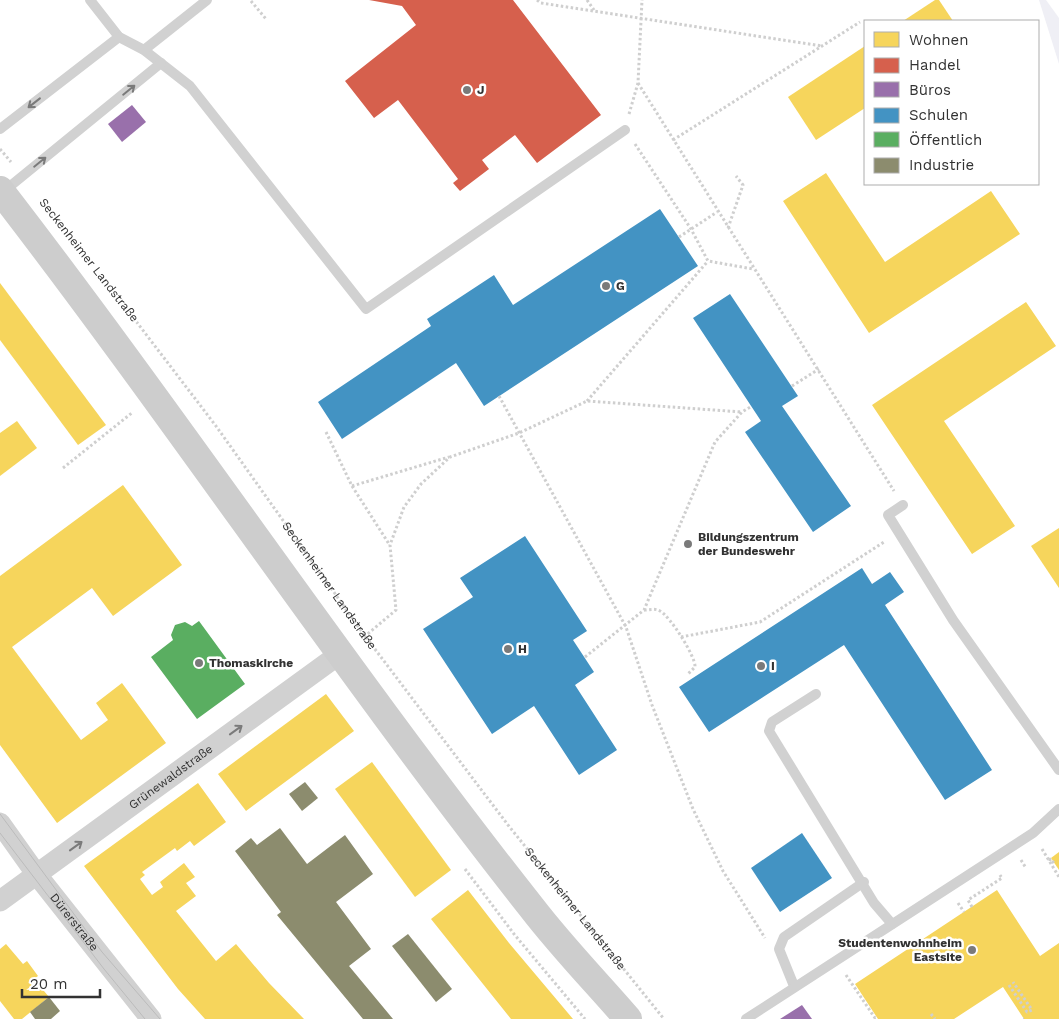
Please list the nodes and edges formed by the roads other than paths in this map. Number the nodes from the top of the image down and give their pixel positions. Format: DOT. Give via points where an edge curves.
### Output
graph roads {
  1 [pos="90,0"];
  2 [pos="207,0"];
  3 [pos="119,37"];
  4 [pos="144,50"];
  5 [pos="161,63"];
  6 [pos="0,129"];
  7 [pos="625,130"];
  8 [pos="8,186"];
  9 [pos="903,505"];
  10 [pos="341,654"];
  11 [pos="816,694"];
  12 [pos="1059,770"];
  13 [pos="1059,810"];
  14 [pos="0,823"];
  15 [pos="37,874"];
  16 [pos="864,882"];
  17 [pos="0,901"];
  18 [pos="892,924"];
  19 [pos="794,986"];
  20 [pos="151,1019"];
  21 [pos="628,1019"];
  22 [pos="746,1019"];
  1 -- 3 [label="lane"];
  2 -- 4 [label="lane"];
  3 -- 4 [label="lane"];
  3 -- 6 [label="lane, one-way"];
  4 -- 5 [label="lane"];
  5 -- 7 [label="lane" via="190,86 366,309"];
  8 -- 5 [label="lane, one-way"];
  8 -- 10 [label="main road"];
  9 -- 12 [label="lane" via="888,516 964,635"];
  15 -- 10 [label="street, Grünewaldstraße, one-way"];
  10 -- 21 [label="main road" via="534,911"];
  11 -- 16 [label="lane" via="772,722 769,731"];
  13 -- 18 [label="lane" via="1033,833"];
  14 -- 15 [label="street, Dürerstraße"];
  15 -- 17 [label="street, Grünewaldstraße"];
  15 -- 20 [label="street, Dürerstraße"];
  16 -- 18 [label="lane" via="874,903"];
  16 -- 19 [label="lane" via="784,937 779,949"];
  18 -- 19 [label="lane"];
  19 -- 22 [label="lane"];
}
